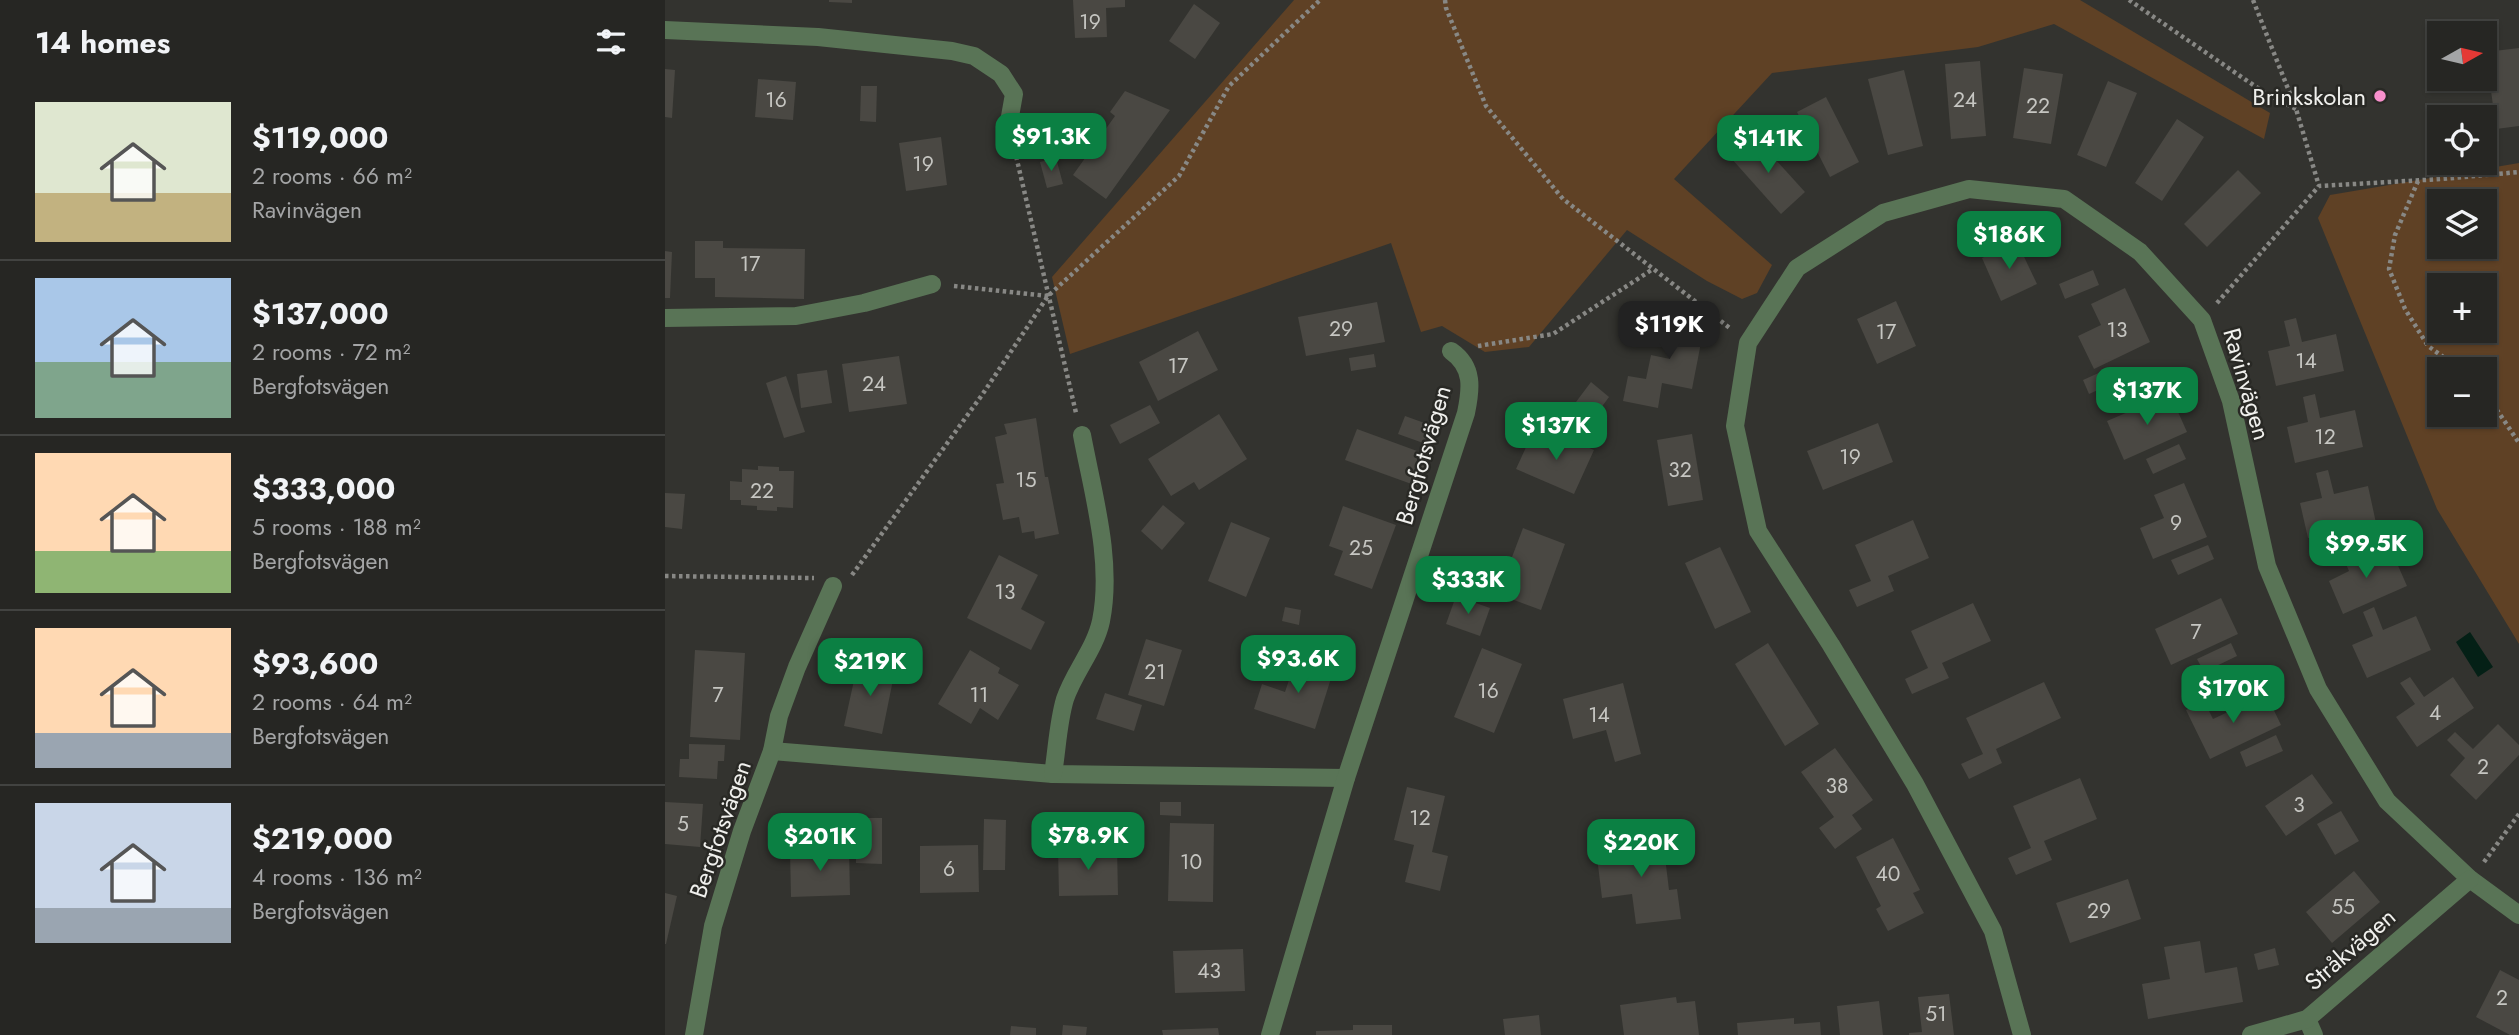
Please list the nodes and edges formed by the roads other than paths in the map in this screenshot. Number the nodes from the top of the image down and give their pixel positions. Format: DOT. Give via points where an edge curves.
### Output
graph roads {
  1 [pos="665,30"];
  2 [pos="1009,122"];
  3 [pos="932,284"];
  4 [pos="665,318"];
  5 [pos="1451,351"];
  6 [pos="1082,435"];
  7 [pos="835,581"];
  8 [pos="772,751"];
  9 [pos="1053,774"];
  10 [pos="1346,778"];
  11 [pos="2475,873"];
  12 [pos="2519,915"];
  13 [pos="2311,1027"];
  14 [pos="694,1035"];
  15 [pos="1270,1035"];
  16 [pos="2022,1035"];
  17 [pos="2251,1035"];
  1 -- 2 [label="street" via="818,37 974,56 1001,74 1014,94"];
  3 -- 4 [label="street" via="796,316"];
  5 -- 10 [label="street, Bergfotsvägen" via="1460,357 1469,378 1466,414"];
  6 -- 9 [label="street" via="1103,556 1104,598 1096,636 1065,699"];
  7 -- 8 [label="street" via="797,667"];
  8 -- 9 [label="street, Bergfotsvägen"];
  8 -- 14 [label="street, Bergfotsvägen" via="713,926"];
  9 -- 10 [label="street, Bergfotsvägen"];
  10 -- 15 [label="street, Bergfotsvägen"];
  11 -- 12 [label="street, Ravinvägen"];
  11 -- 13 [label="street, Stråkvägen"];
  11 -- 16 [label="street, Ravinvägen" via="2387,801 2318,689 2267,566 2231,401 2202,320 2140,252 2064,199 1969,189 1883,213 1797,268 1748,343 1735,426 1758,531 1915,784 1993,931"];
  13 -- 17 [label="street, Stråkvägen"];
}
